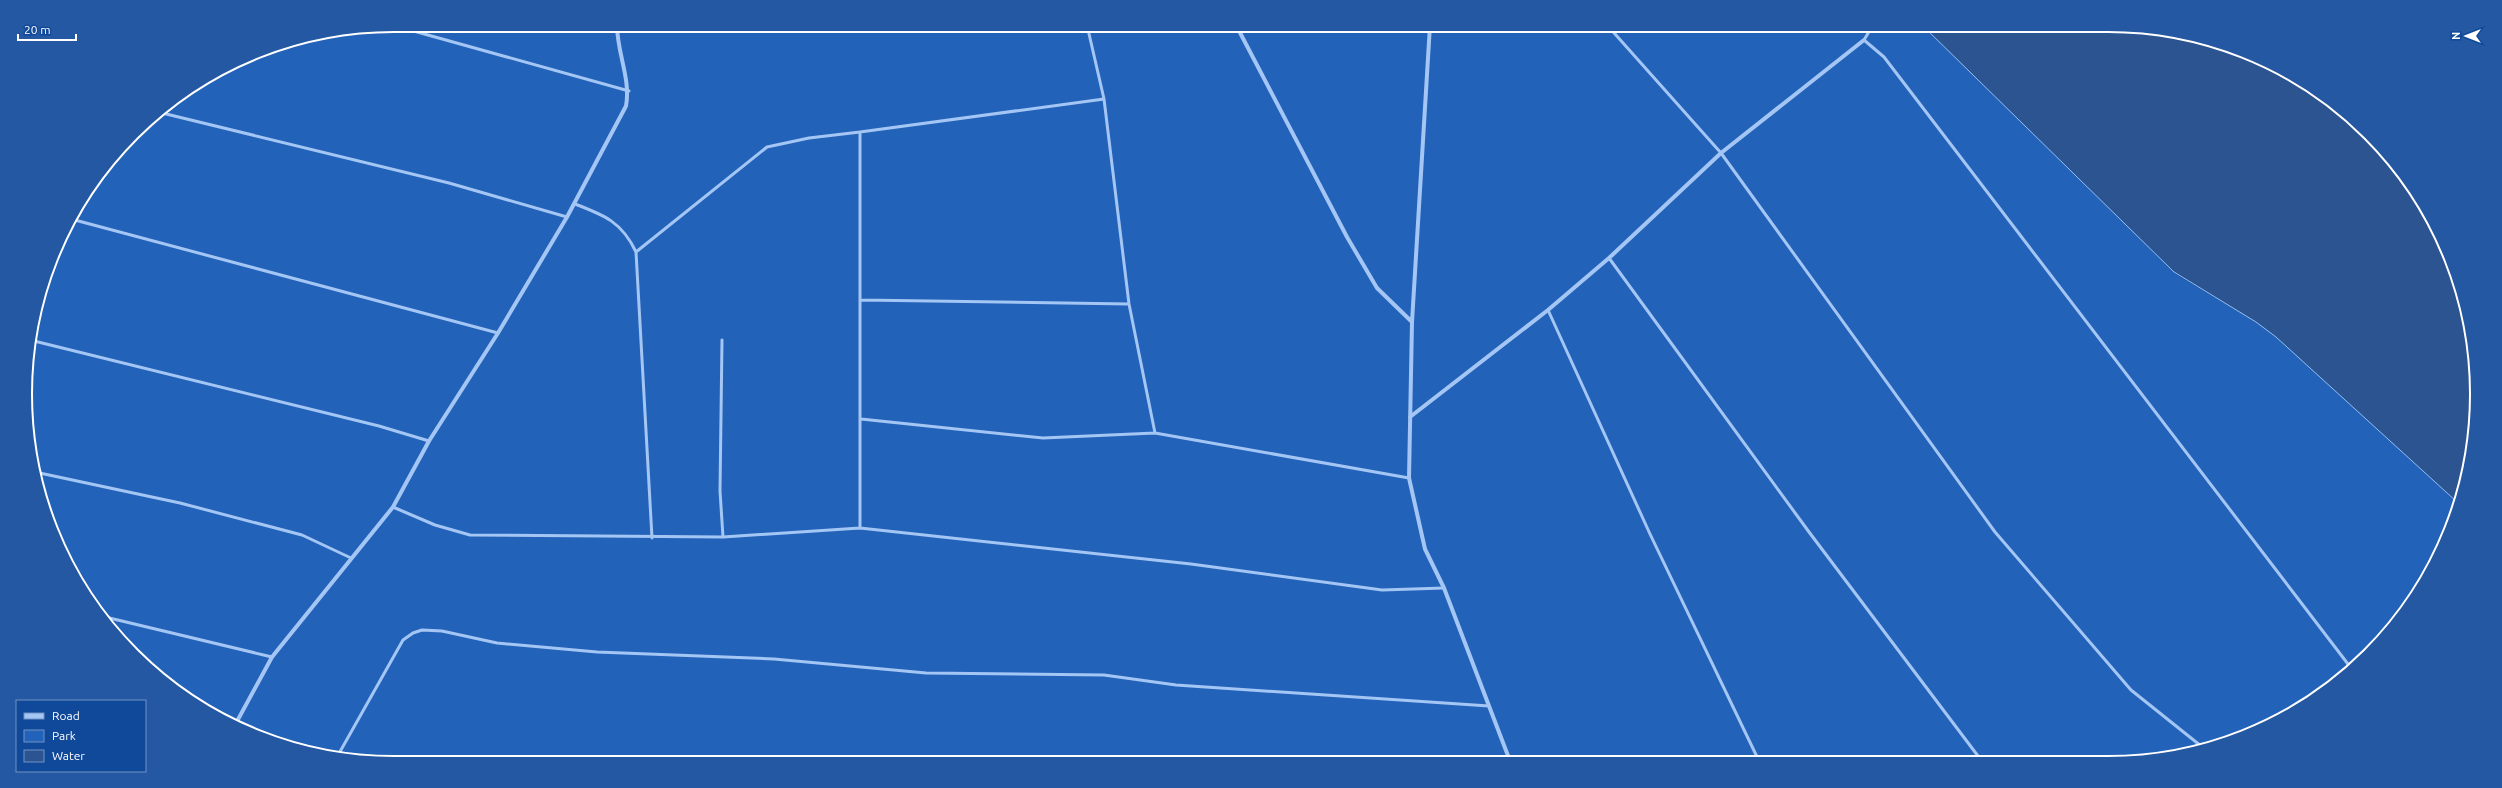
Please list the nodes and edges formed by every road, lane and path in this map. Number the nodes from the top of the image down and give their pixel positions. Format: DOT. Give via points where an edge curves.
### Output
graph roads {
  1 [pos="417,32"];
  2 [pos="618,32"];
  3 [pos="1089,32"];
  4 [pos="1240,32"];
  5 [pos="1430,32"];
  6 [pos="1613,32"];
  7 [pos="1869,32"];
  8 [pos="1864,40"];
  9 [pos="629,91"];
  10 [pos="1104,99"];
  11 [pos="165,114"];
  12 [pos="860,132"];
  13 [pos="1721,153"];
  14 [pos="575,204"];
  15 [pos="568,217"];
  16 [pos="76,220"];
  17 [pos="636,252"];
  18 [pos="1609,258"];
  19 [pos="861,300"];
  20 [pos="1129,304"];
  21 [pos="1548,310"];
  22 [pos="1412,322"];
  23 [pos="498,333"];
  24 [pos="722,340"];
  25 [pos="36,341"];
  26 [pos="1410,417"];
  27 [pos="861,419"];
  28 [pos="1155,433"];
  29 [pos="429,440"];
  30 [pos="41,473"];
  31 [pos="1409,478"];
  32 [pos="393,507"];
  33 [pos="860,528"];
  34 [pos="723,537"];
  35 [pos="652,538"];
  36 [pos="351,558"];
  37 [pos="1444,588"];
  38 [pos="110,618"];
  39 [pos="272,657"];
  40 [pos="2348,665"];
  41 [pos="1489,706"];
  42 [pos="237,720"];
  43 [pos="2199,745"];
  44 [pos="340,752"];
  45 [pos="1508,756"];
  46 [pos="1757,756"];
  47 [pos="1978,756"];
  1 -- 9 [label="lane"];
  2 -- 9 [label="street" via="619,52"];
  3 -- 10 [label="lane"];
  4 -- 22 [label="street" via="1347,237 1377,288"];
  5 -- 22 [label="street"];
  6 -- 13 [label="lane"];
  7 -- 8 [label="lane"];
  8 -- 13 [label="street"];
  8 -- 40 [label="lane" via="1884,56"];
  9 -- 14 [label="street" via="626,106"];
  10 -- 12 [label="lane"];
  10 -- 20 [label="lane"];
  11 -- 15 [label="lane" via="449,183"];
  12 -- 17 [label="lane" via="809,138 767,147"];
  12 -- 19 [label="lane"];
  13 -- 18 [label="street"];
  13 -- 43 [label="lane" via="1995,532 2132,690"];
  14 -- 15 [label="street"];
  14 -- 17 [label="lane" via="616,222 630,237"];
  15 -- 23 [label="street"];
  16 -- 23 [label="lane"];
  17 -- 35 [label="lane"];
  18 -- 21 [label="street"];
  18 -- 47 [label="lane" via="1809,532"];
  19 -- 20 [label="lane"];
  19 -- 27 [label="lane"];
  20 -- 28 [label="lane"];
  21 -- 26 [label="street"];
  21 -- 46 [label="lane" via="1650,534"];
  22 -- 26 [label="street"];
  23 -- 29 [label="street"];
  24 -- 34 [label="lane" via="720,491"];
  25 -- 29 [label="lane"];
  26 -- 31 [label="street"];
  27 -- 28 [label="lane" via="1043,438"];
  27 -- 33 [label="lane"];
  28 -- 31 [label="lane"];
  29 -- 32 [label="street"];
  30 -- 36 [label="lane" via="180,503 302,535"];
  31 -- 37 [label="street" via="1425,549"];
  32 -- 35 [label="lane" via="435,525 470,535"];
  32 -- 36 [label="street"];
  33 -- 34 [label="lane"];
  33 -- 37 [label="lane" via="1191,564 1382,590"];
  34 -- 35 [label="lane"];
  36 -- 39 [label="street"];
  37 -- 41 [label="street"];
  38 -- 39 [label="lane"];
  39 -- 42 [label="street"];
  41 -- 44 [label="lane" via="1176,684 1104,675 926,673 774,659 597,652 498,643 422,630 412,633 403,640"];
  41 -- 45 [label="street"];
}
